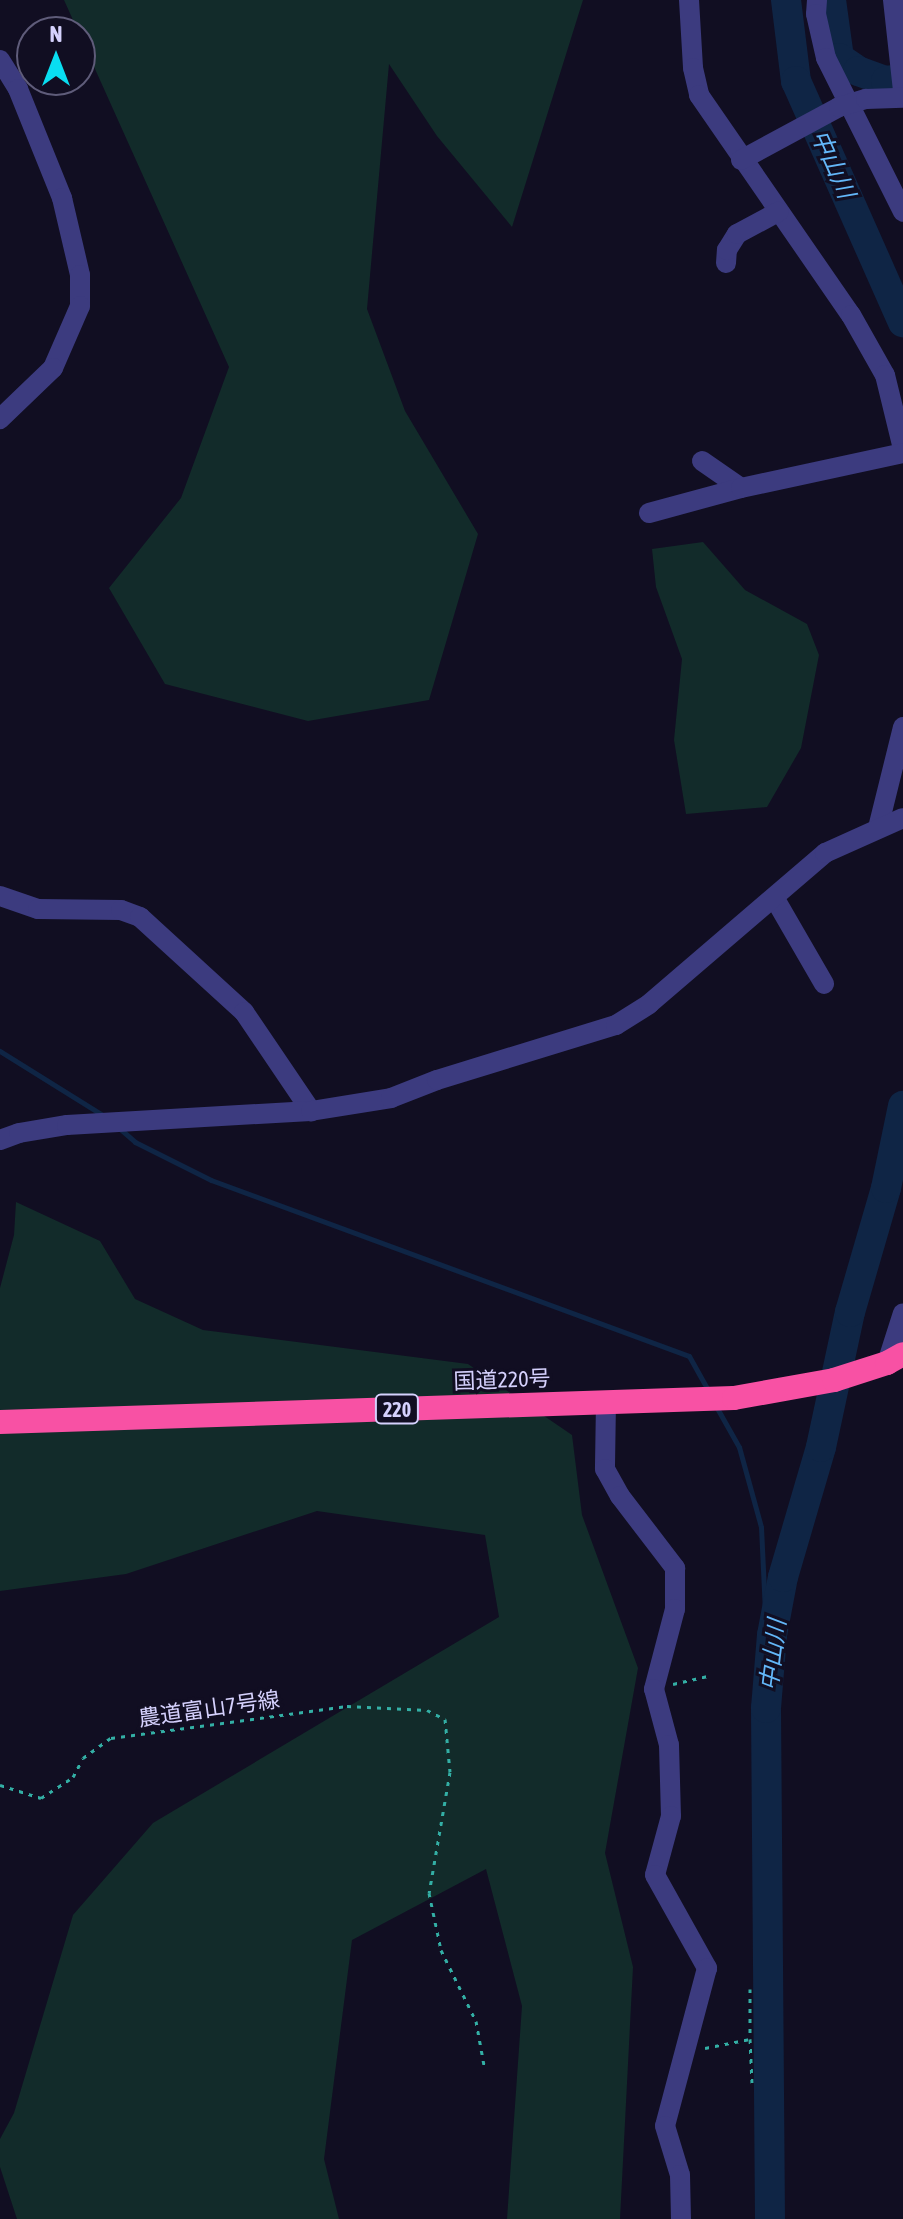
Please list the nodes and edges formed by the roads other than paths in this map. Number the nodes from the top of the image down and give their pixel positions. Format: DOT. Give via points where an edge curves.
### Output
graph roads {
  1 [pos="689,0"];
  2 [pos="817,0"];
  3 [pos="893,0"];
  4 [pos="0,60"];
  5 [pos="903,91"];
  6 [pos="903,98"];
  7 [pos="844,105"];
  8 [pos="741,160"];
  9 [pos="778,212"];
  10 [pos="903,212"];
  11 [pos="726,263"];
  12 [pos="0,419"];
  13 [pos="903,451"];
  14 [pos="702,461"];
  15 [pos="741,488"];
  16 [pos="649,513"];
  17 [pos="903,727"];
  18 [pos="902,819"];
  19 [pos="878,828"];
  20 [pos="0,896"];
  21 [pos="775,899"];
  22 [pos="824,984"];
  23 [pos="311,1111"];
  24 [pos="0,1140"];
  25 [pos="903,1313"];
  26 [pos="895,1358"];
  27 [pos="606,1402"];
  28 [pos="0,1422"];
  29 [pos="681,2219"];
  1 -- 8 [label="street" via="699,95"];
  2 -- 7 [label="street" via="826,58"];
  3 -- 5 [label="street"];
  4 -- 12 [label="street" via="18,89 62,198 80,275 80,306 53,368"];
  6 -- 7 [label="street"];
  7 -- 8 [label="street"];
  7 -- 10 [label="street"];
  8 -- 9 [label="street"];
  9 -- 11 [label="street" via="737,234"];
  9 -- 13 [label="street" via="851,315 885,375"];
  13 -- 15 [label="street"];
  14 -- 15 [label="street"];
  15 -- 16 [label="street"];
  17 -- 19 [label="street"];
  18 -- 19 [label="street"];
  19 -- 21 [label="street" via="825,853"];
  20 -- 23 [label="street" via="38,909 121,910 140,917 244,1012"];
  21 -- 22 [label="street"];
  21 -- 23 [label="street" via="649,1004 616,1025 391,1098"];
  23 -- 24 [label="street" via="67,1125"];
  25 -- 26 [label="street"];
  26 -- 27 [label="highway, 国道220号 / 220" via="793,1388 734,1398"];
  27 -- 28 [label="highway, 国道220号 / 220"];
  27 -- 29 [label="street" via="605,1469 675,1568 675,1609 654,1689 669,1745 671,1816 655,1875 707,1968 665,2126 680,2175"];
}
